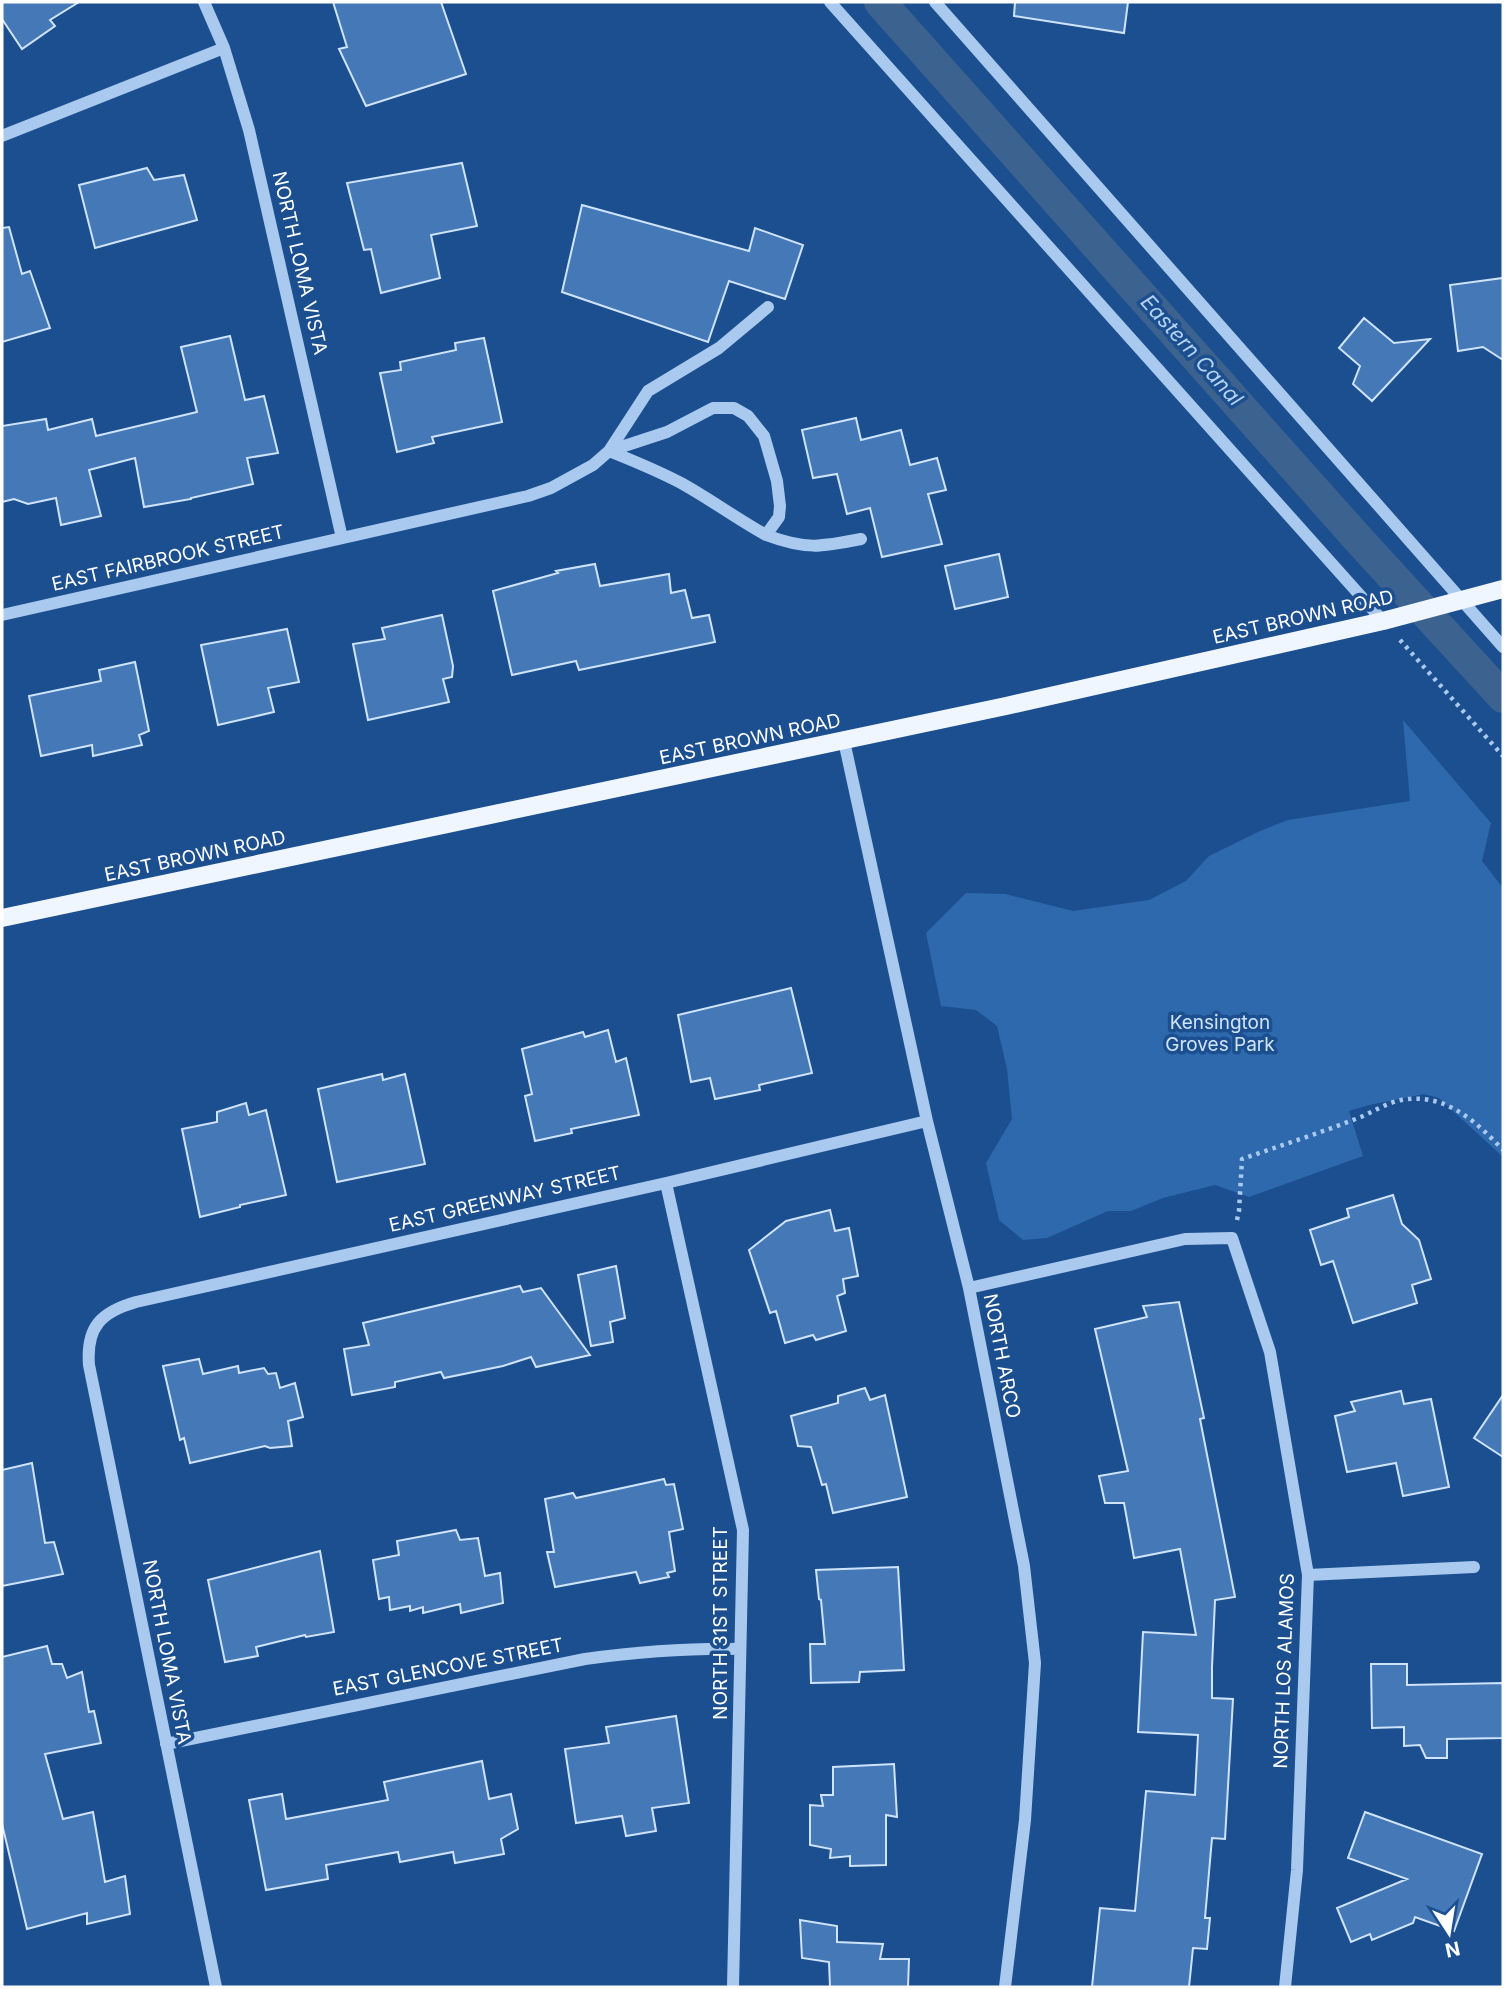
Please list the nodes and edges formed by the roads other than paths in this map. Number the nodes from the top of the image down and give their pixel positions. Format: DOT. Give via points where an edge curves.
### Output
graph roads {
  1 [pos="204,2"];
  2 [pos="830,2"];
  3 [pos="935,2"];
  4 [pos="224,48"];
  5 [pos="2,136"];
  6 [pos="768,307"];
  7 [pos="610,452"];
  8 [pos="766,535"];
  9 [pos="342,538"];
  10 [pos="861,540"];
  11 [pos="1503,589"];
  12 [pos="1460,599"];
  13 [pos="2,615"];
  14 [pos="1384,621"];
  15 [pos="1503,647"];
  16 [pos="844,741"];
  17 [pos="2,918"];
  18 [pos="928,1121"];
  19 [pos="666,1183"];
  20 [pos="969,1288"];
  21 [pos="96,1325"];
  22 [pos="1474,1567"];
  23 [pos="1308,1575"];
  24 [pos="740,1649"];
  25 [pos="166,1744"];
  26 [pos="216,1987"];
  27 [pos="733,1987"];
  28 [pos="1005,1987"];
  29 [pos="1285,1987"];
  1 -- 4 [label="street, NORTH LOMA VISTA"];
  2 -- 14 [label="street"];
  3 -- 12 [label="street"];
  4 -- 5 [label="street"];
  4 -- 9 [label="street, NORTH LOMA VISTA" via="260,172"];
  6 -- 7 [label="street" via="719,348 649,391"];
  7 -- 8 [label="street" via="655,470"];
  7 -- 8 [label="street" via="667,432 713,408 734,408 748,416 764,436 777,481 779,517"];
  7 -- 9 [label="street, EAST FAIRBROOK STREET" via="573,478 539,492"];
  8 -- 10 [label="street" via="821,547"];
  9 -- 13 [label="street, EAST FAIRBROOK STREET"];
  11 -- 12 [label="main road, EAST BROWN ROAD"];
  12 -- 14 [label="main road, EAST BROWN ROAD"];
  12 -- 15 [label="street"];
  14 -- 16 [label="main road, EAST BROWN ROAD"];
  16 -- 17 [label="main road, EAST BROWN ROAD"];
  16 -- 18 [label="street, NORTH ARCO"];
  18 -- 19 [label="street, EAST GREENWAY STREET"];
  18 -- 20 [label="street, NORTH ARCO"];
  19 -- 21 [label="street, EAST GREENWAY STREET" via="136,1302 114,1310"];
  19 -- 24 [label="street, NORTH 31ST STREET" via="743,1530"];
  20 -- 23 [label="street, NORTH LOS ALAMOS" via="1185,1239 1232,1238 1270,1352"];
  20 -- 28 [label="street, NORTH ARCO" via="1024,1566 1035,1663 1025,1820"];
  21 -- 25 [label="street, NORTH LOMA VISTA" via="90,1337 89,1365"];
  22 -- 23 [label="street"];
  23 -- 29 [label="street, NORTH LOS ALAMOS" via="1297,1870"];
  24 -- 25 [label="street, EAST GLENCOVE STREET" via="644,1651 585,1659"];
  24 -- 27 [label="street, NORTH 31ST STREET"];
  25 -- 26 [label="street, NORTH LOMA VISTA"];
}
